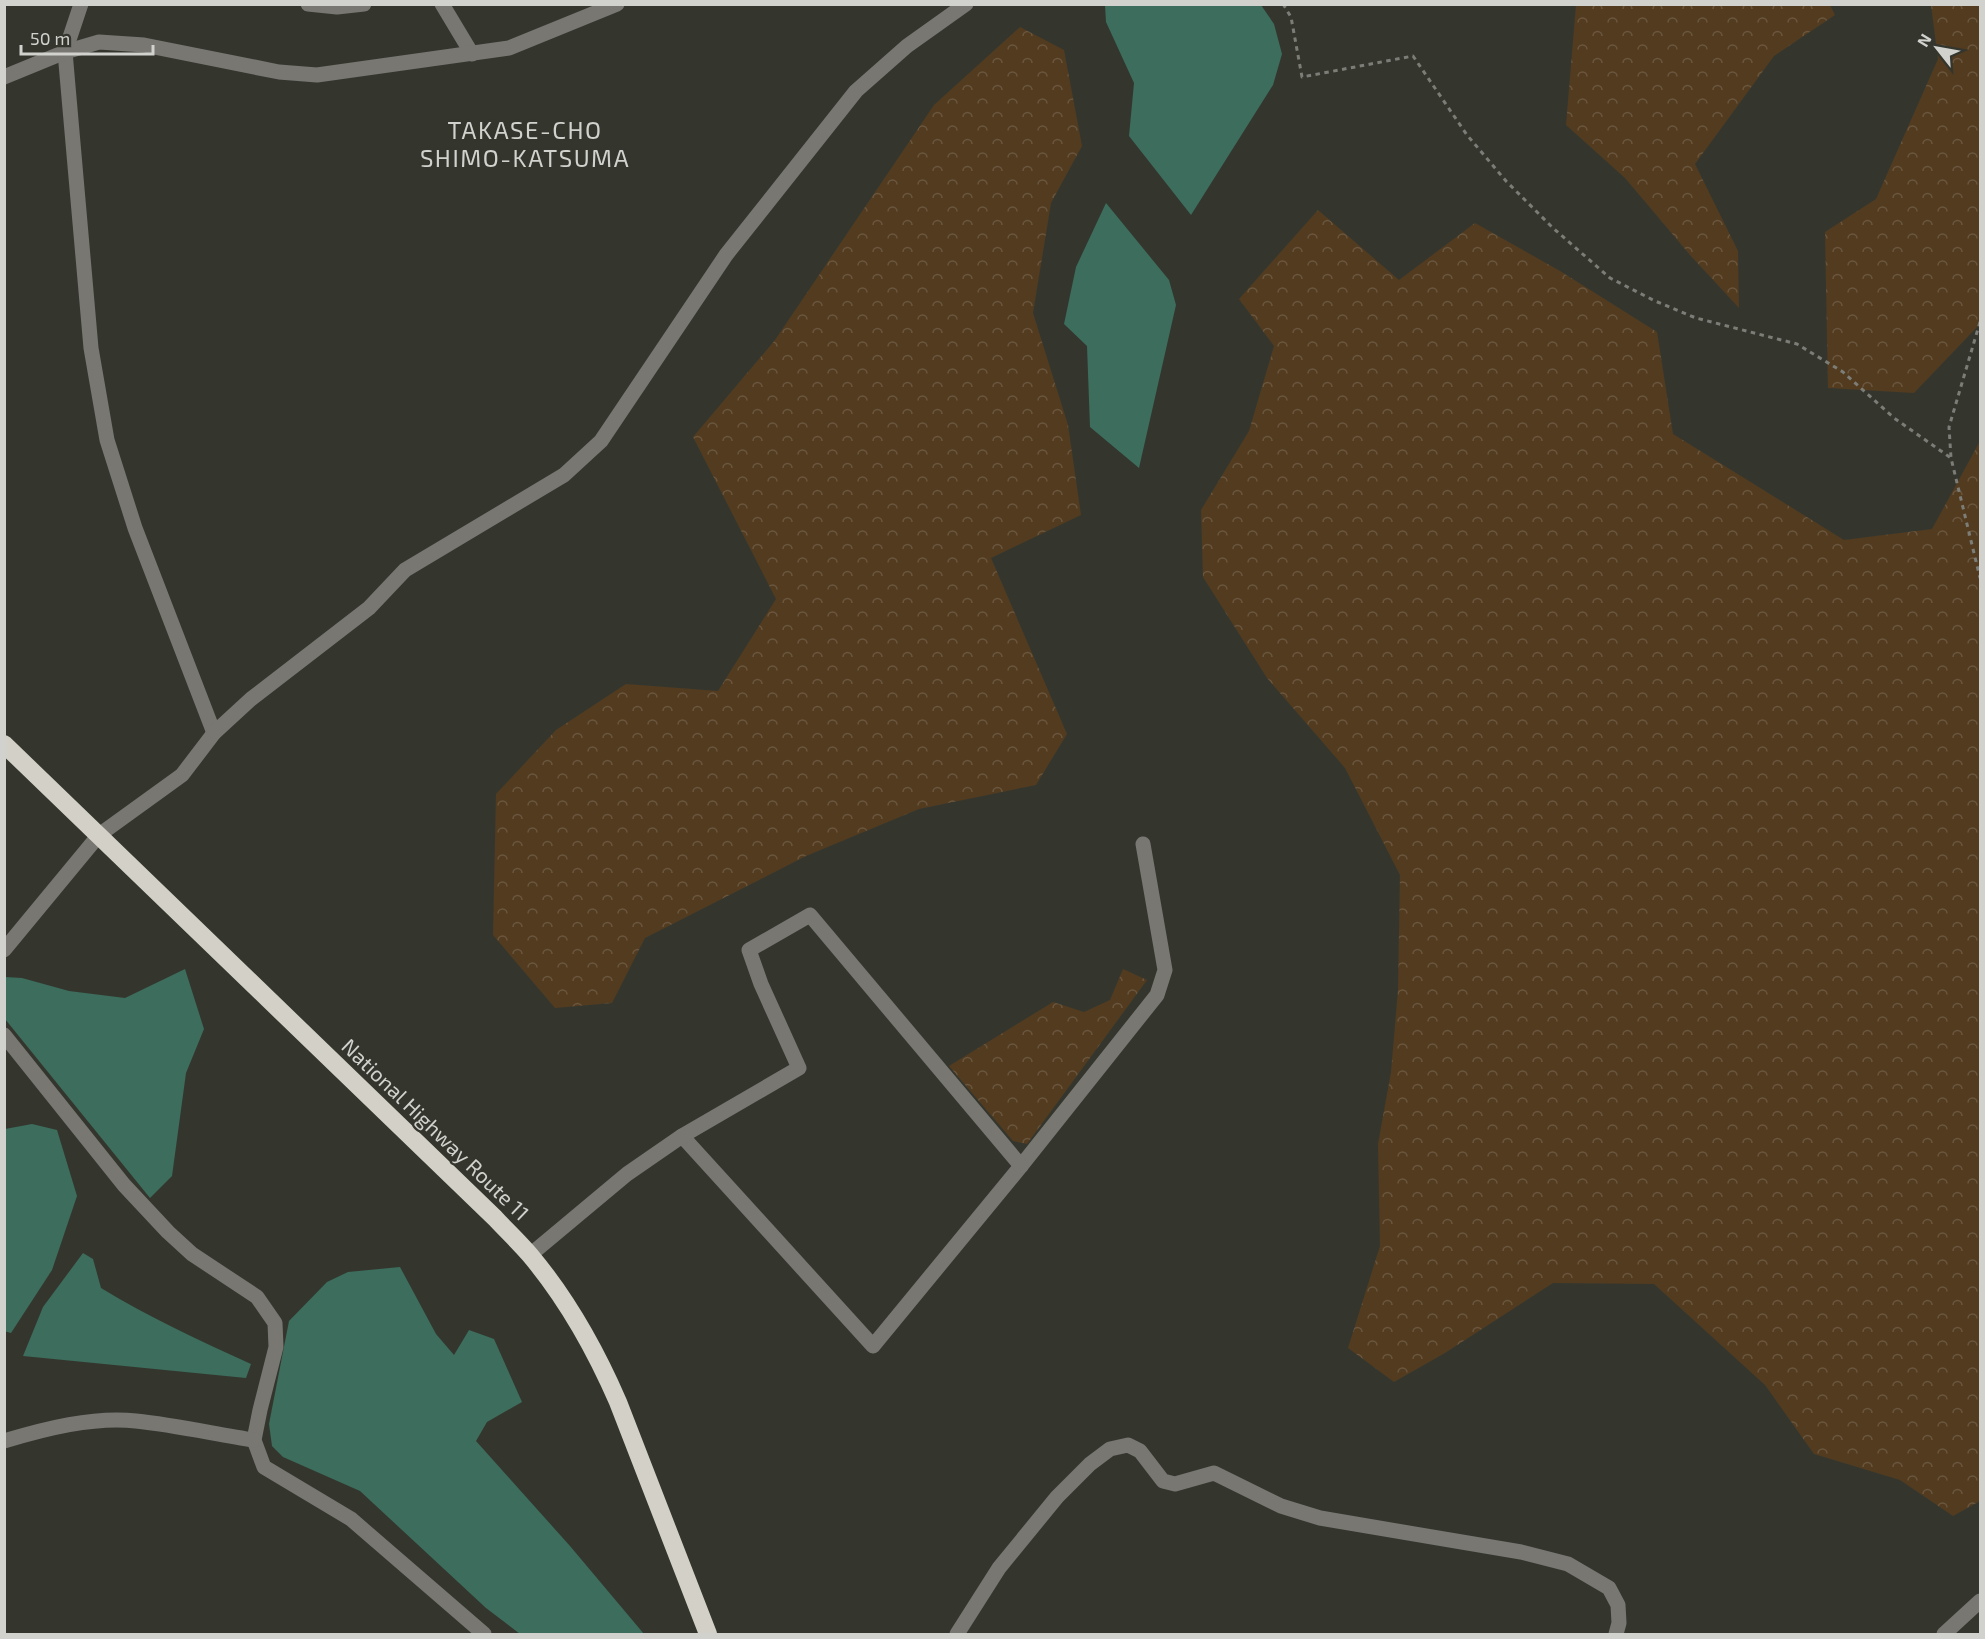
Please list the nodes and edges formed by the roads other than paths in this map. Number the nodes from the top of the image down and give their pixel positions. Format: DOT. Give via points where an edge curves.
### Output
graph roads {
  1 [pos="81,4"];
  2 [pos="308,4"];
  3 [pos="364,4"];
  4 [pos="442,4"];
  5 [pos="617,4"];
  6 [pos="966,4"];
  7 [pos="65,51"];
  8 [pos="472,54"];
  9 [pos="4,77"];
  10 [pos="214,733"];
  11 [pos="4,744"];
  12 [pos="99,835"];
  13 [pos="1143,844"];
  14 [pos="4,950"];
  15 [pos="4,1035"];
  16 [pos="682,1136"];
  17 [pos="1021,1166"];
  18 [pos="530,1255"];
  19 [pos="254,1440"];
  20 [pos="4,1441"];
  21 [pos="1980,1601"];
  22 [pos="1943,1633"];
  23 [pos="484,1635"];
  24 [pos="708,1635"];
  25 [pos="957,1635"];
  26 [pos="1617,1635"];
  1 -- 7 [label="street"];
  2 -- 3 [label="street"];
  4 -- 8 [label="street"];
  5 -- 8 [label="street" via="509,48"];
  6 -- 10 [label="street" via="907,46 856,91 726,255 601,441 564,475 405,570 369,608 251,699"];
  7 -- 8 [label="street" via="99,42 144,45 279,72 317,75"];
  7 -- 9 [label="street"];
  7 -- 10 [label="street" via="91,348 107,440 135,528"];
  10 -- 12 [label="street" via="182,775"];
  11 -- 12 [label="highway, National Highway Route 11"];
  12 -- 14 [label="street"];
  12 -- 18 [label="highway, National Highway Route 11"];
  13 -- 17 [label="street" via="1165,970 1156,995"];
  15 -- 19 [label="street" via="124,1185 168,1232 192,1254 257,1297 275,1323 276,1347"];
  16 -- 17 [label="street" via="873,1346"];
  16 -- 17 [label="street" via="799,1068 760,984 749,950 810,915"];
  16 -- 18 [label="street" via="627,1174"];
  18 -- 24 [label="highway, National Highway Route 11" via="582,1329 603,1367"];
  19 -- 20 [label="street" via="134,1420 80,1423"];
  19 -- 23 [label="street" via="264,1467 351,1519"];
  21 -- 22 [label="street"];
  25 -- 26 [label="street" via="999,1568 1056,1497 1110,1449 1128,1445 1140,1451 1163,1481 1169,1483 1214,1473 1281,1506 1320,1518 1521,1552 1568,1564 1609,1588 1618,1605"];
}
